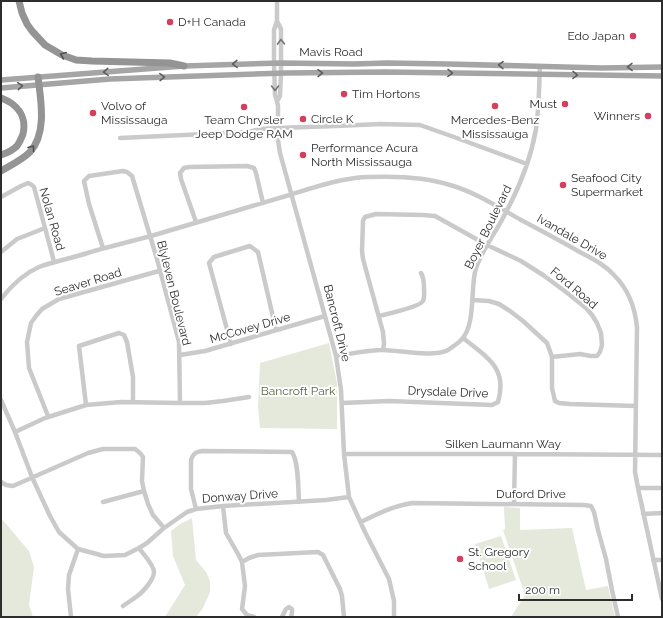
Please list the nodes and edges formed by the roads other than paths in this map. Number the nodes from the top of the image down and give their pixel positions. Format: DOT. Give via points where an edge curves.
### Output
graph roads {
  1 [pos="19,1"];
  2 [pos="277,1"];
  3 [pos="277,22"];
  4 [pos="274,63"];
  5 [pos="281,63"];
  6 [pos="184,66"];
  7 [pos="540,66"];
  8 [pos="662,67"];
  9 [pos="275,74"];
  10 [pos="281,74"];
  11 [pos="539,74"];
  12 [pos="662,76"];
  13 [pos="1,80"];
  14 [pos="39,81"];
  15 [pos="1,88"];
  16 [pos="1,98"];
  17 [pos="277,101"];
  18 [pos="278,128"];
  19 [pos="120,138"];
  20 [pos="1,155"];
  21 [pos="527,164"];
  22 [pos="1,171"];
  23 [pos="292,194"];
  24 [pos="1,197"];
  25 [pos="263,203"];
  26 [pos="506,212"];
  27 [pos="196,222"];
  28 [pos="45,228"];
  29 [pos="149,236"];
  30 [pos="487,245"];
  31 [pos="103,248"];
  32 [pos="1,252"];
  33 [pos="54,262"];
  34 [pos="159,271"];
  35 [pos="421,273"];
  36 [pos="1,300"];
  37 [pos="472,300"];
  38 [pos="325,316"];
  39 [pos="379,316"];
  40 [pos="276,330"];
  41 [pos="463,338"];
  42 [pos="231,344"];
  43 [pos="383,350"];
  44 [pos="180,355"];
  45 [pos="336,356"];
  46 [pos="552,357"];
  47 [pos="249,397"];
  48 [pos="1,400"];
  49 [pos="133,402"];
  50 [pos="342,403"];
  51 [pos="180,404"];
  52 [pos="86,405"];
  53 [pos="636,406"];
  54 [pos="3,410"];
  55 [pos="48,416"];
  56 [pos="15,432"];
  57 [pos="344,454"];
  58 [pos="515,454"];
  59 [pos="662,455"];
  60 [pos="636,456"];
  61 [pos="32,477"];
  62 [pos="1,482"];
  63 [pos="638,488"];
  64 [pos="662,488"];
  65 [pos="144,491"];
  66 [pos="349,497"];
  67 [pos="103,502"];
  68 [pos="299,502"];
  69 [pos="514,504"];
  70 [pos="223,506"];
  71 [pos="196,509"];
  72 [pos="662,513"];
  73 [pos="643,514"];
  74 [pos="361,522"];
  75 [pos="164,528"];
  76 [pos="139,548"];
  77 [pos="78,549"];
  78 [pos="653,560"];
  79 [pos="662,560"];
  80 [pos="242,562"];
  81 [pos="662,599"];
  82 [pos="123,606"];
  83 [pos="72,617"];
  84 [pos="254,617"];
  85 [pos="282,617"];
  86 [pos="290,617"];
  87 [pos="344,617"];
  88 [pos="394,617"];
  89 [pos="618,617"];
  6 -- 1 [label="highway, one-way" via="170,63 76,60 62,55 45,45 32,31 22,13"];
  2 -- 3 [label="street"];
  3 -- 4 [label="street, Bancroft Drive" via="274,30"];
  5 -- 3 [label="street, Bancroft Drive, one-way" via="281,29"];
  4 -- 5 [label="main road, Mavis Road"];
  4 -- 6 [label="main road, Mavis Road, one-way"];
  4 -- 9 [label="street, Bancroft Drive"];
  7 -- 5 [label="main road, Mavis Road, one-way"];
  5 -- 10 [label="street, Bancroft Drive"];
  6 -- 14 [label="main road, Mavis Road, one-way"];
  8 -- 7 [label="main road, Mavis Road, one-way"];
  7 -- 11 [label="street, Boyer Boulevard"];
  9 -- 10 [label="main road, Mavis Road"];
  14 -- 9 [label="main road, Mavis Road, one-way"];
  9 -- 17 [label="street, Bancroft Drive, one-way" via="274,95"];
  10 -- 11 [label="main road, Mavis Road, one-way"];
  10 -- 17 [label="street, Bancroft Drive" via="280,96"];
  11 -- 12 [label="main road, Mavis Road, one-way"];
  11 -- 21 [label="street, Boyer Boulevard" via="536,129"];
  13 -- 14 [label="main road, Mavis Road"];
  15 -- 14 [label="main road, Mavis Road, one-way"];
  22 -- 14 [label="highway, one-way" via="24,157 36,143 42,116"];
  16 -- 20 [label="highway" via="18,109 23,122 21,140 17,146"];
  17 -- 18 [label="street, Bancroft Drive"];
  18 -- 19 [label="street" via="248,132"];
  18 -- 21 [label="street" via="420,125"];
  18 -- 23 [label="street, Bancroft Drive" via="280,153"];
  21 -- 26 [label="street, Boyer Boulevard"];
  23 -- 25 [label="street"];
  23 -- 26 [label="street, Ivandale Drive" via="358,178 423,179 449,184"];
  23 -- 38 [label="street, Bancroft Drive"];
  24 -- 28 [label="street, Nolan Road" via="28,183 32,185"];
  25 -- 27 [label="street"];
  25 -- 27 [label="street" via="254,168 184,168 180,173 181,178"];
  26 -- 30 [label="street, Boyer Boulevard"];
  26 -- 53 [label="street, Ivandale Drive" via="601,264 614,274 623,286 636,317"];
  27 -- 29 [label="street"];
  28 -- 32 [label="street" via="17,239"];
  28 -- 33 [label="street, Nolan Road"];
  29 -- 31 [label="street"];
  29 -- 31 [label="street, Blyleven Boulevard" via="132,176 123,171 89,176 84,182"];
  29 -- 34 [label="street, Blyleven Boulevard"];
  30 -- 37 [label="street, Boyer Boulevard" via="476,268"];
  30 -- 39 [label="street" via="434,216 376,214 365,217 363,259"];
  30 -- 46 [label="street, Ford Road" via="543,275 586,308 597,323 602,345 597,356 580,354"];
  31 -- 33 [label="street"];
  33 -- 36 [label="street" via="26,274"];
  34 -- 44 [label="street, Blyleven Boulevard" via="179,342"];
  34 -- 55 [label="street, Seaver Road" via="59,299 42,309 36,316 31,323 27,342 29,368"];
  35 -- 39 [label="street" via="424,282 422,302"];
  37 -- 41 [label="street, Boyer Boulevard" via="468,328"];
  37 -- 46 [label="street" via="489,301 510,311 547,343"];
  38 -- 40 [label="street, McCovey Drive"];
  38 -- 45 [label="street, Bancroft Drive"];
  39 -- 43 [label="street" via="383,332"];
  40 -- 42 [label="street, McCovey Drive"];
  40 -- 42 [label="street" via="258,252 250,246 214,257 209,263"];
  41 -- 43 [label="street" via="446,351 432,354"];
  41 -- 50 [label="street, Drysdale Drive" via="497,369 501,378 498,402"];
  42 -- 44 [label="street, McCovey Drive"];
  43 -- 45 [label="street"];
  44 -- 51 [label="street, Blyleven Boulevard"];
  45 -- 50 [label="street, Bancroft Drive"];
  46 -- 53 [label="street" via="552,388 555,401 570,404"];
  47 -- 51 [label="street"];
  48 -- 54 [label="street, Donway Drive"];
  49 -- 51 [label="street"];
  49 -- 52 [label="street"];
  49 -- 52 [label="street" via="133,377 127,342 124,335 119,333 79,346"];
  50 -- 57 [label="street, Bancroft Drive"];
  52 -- 55 [label="street"];
  53 -- 60 [label="street, Ivandale Drive"];
  54 -- 56 [label="street, Donway Drive"];
  55 -- 56 [label="street"];
  56 -- 61 [label="street, Donway Drive"];
  57 -- 58 [label="street, Silken Laumann Way"];
  57 -- 66 [label="street, Bancroft Drive"];
  58 -- 60 [label="street, Silken Laumann Way"];
  58 -- 69 [label="street"];
  59 -- 60 [label="street, Silken Laumann Way"];
  60 -- 63 [label="street, Ivandale Drive"];
  61 -- 62 [label="street" via="13,486"];
  61 -- 65 [label="street" via="88,453 103,449 135,449 143,457"];
  61 -- 77 [label="street, Donway Drive" via="59,532"];
  63 -- 64 [label="street"];
  63 -- 73 [label="street, Ivandale Drive"];
  65 -- 67 [label="street"];
  65 -- 75 [label="street" via="153,515"];
  66 -- 68 [label="street, Donway Drive"];
  66 -- 74 [label="street, Bancroft Drive"];
  68 -- 70 [label="street, Donway Drive"];
  68 -- 71 [label="street" via="296,462 292,452 202,451 196,452 191,460 191,489"];
  69 -- 74 [label="street, Duford Drive" via="412,503 388,509"];
  69 -- 89 [label="street, Duford Drive" via="591,506 606,559"];
  70 -- 71 [label="street, Donway Drive"];
  70 -- 80 [label="street" via="226,534"];
  71 -- 75 [label="street, Donway Drive" via="187,512"];
  72 -- 73 [label="street"];
  73 -- 78 [label="street, Ivandale Drive"];
  74 -- 88 [label="street, Bancroft Drive" via="389,579 394,601"];
  75 -- 76 [label="street, Donway Drive"];
  76 -- 77 [label="street, Donway Drive" via="125,555 104,556"];
  76 -- 82 [label="street" via="154,571 145,589"];
  77 -- 83 [label="street" via="69,575"];
  78 -- 79 [label="street"];
  78 -- 81 [label="street, Ivandale Drive"];
  80 -- 84 [label="street" via="245,586 242,609"];
  80 -- 87 [label="street" via="258,555 318,552 323,555 340,590"];
  85 -- 86 [label="street" via="289,607 292,609"];
}
